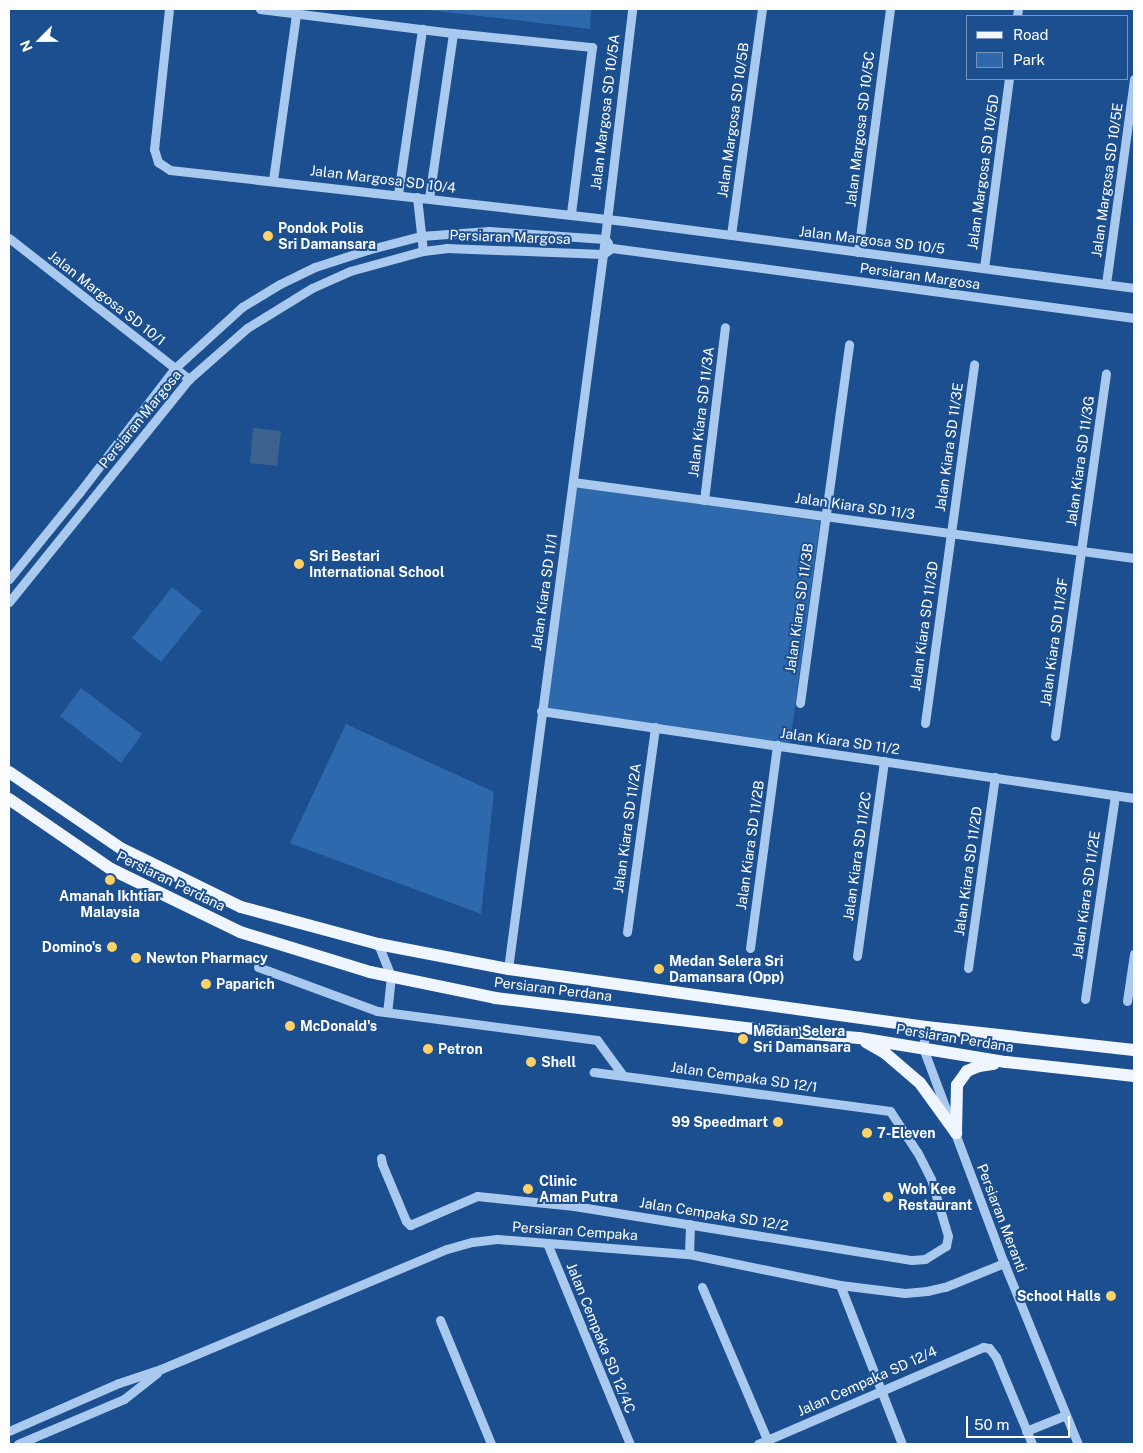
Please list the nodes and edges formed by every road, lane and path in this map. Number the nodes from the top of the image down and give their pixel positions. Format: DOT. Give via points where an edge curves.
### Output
graph roads {
  1 [pos="169,9"];
  2 [pos="260,9"];
  3 [pos="632,9"];
  4 [pos="762,9"];
  5 [pos="890,9"];
  6 [pos="296,14"];
  7 [pos="422,29"];
  8 [pos="453,33"];
  9 [pos="1134,79"];
  10 [pos="1009,80"];
  11 [pos="273,180"];
  12 [pos="398,194"];
  13 [pos="417,197"];
  14 [pos="429,198"];
  15 [pos="571,214"];
  16 [pos="606,219"];
  17 [pos="731,235"];
  18 [pos="421,236"];
  19 [pos="9,238"];
  20 [pos="605,239"];
  21 [pos="612,248"];
  22 [pos="423,251"];
  23 [pos="858,252"];
  24 [pos="603,254"];
  25 [pos="984,268"];
  26 [pos="1106,284"];
  27 [pos="1134,288"];
  28 [pos="1134,318"];
  29 [pos="725,327"];
  30 [pos="849,344"];
  31 [pos="974,364"];
  32 [pos="174,368"];
  33 [pos="1106,374"];
  34 [pos="189,379"];
  35 [pos="573,482"];
  36 [pos="704,500"];
  37 [pos="826,516"];
  38 [pos="950,533"];
  39 [pos="1080,551"];
  40 [pos="1134,558"];
  41 [pos="9,579"];
  42 [pos="9,602"];
  43 [pos="800,703"];
  44 [pos="541,711"];
  45 [pos="926,723"];
  46 [pos="655,728"];
  47 [pos="1055,736"];
  48 [pos="777,745"];
  49 [pos="884,761"];
  50 [pos="9,772"];
  51 [pos="996,777"];
  52 [pos="1114,795"];
  53 [pos="1134,798"];
  54 [pos="9,799"];
  55 [pos="627,932"];
  56 [pos="378,944"];
  57 [pos="750,948"];
  58 [pos="1134,954"];
  59 [pos="857,956"];
  60 [pos="258,967"];
  61 [pos="968,968"];
  62 [pos="508,969"];
  63 [pos="391,976"];
  64 [pos="1085,999"];
  65 [pos="1127,1001"];
  66 [pos="387,1012"];
  67 [pos="926,1026"];
  68 [pos="859,1038"];
  69 [pos="923,1048"];
  70 [pos="1134,1050"];
  71 [pos="1006,1062"];
  72 [pos="594,1072"];
  73 [pos="622,1074"];
  74 [pos="1134,1076"];
  75 [pos="956,1133"];
  76 [pos="382,1158"];
  77 [pos="690,1224"];
  78 [pos="948,1236"];
  79 [pos="547,1243"];
  80 [pos="689,1254"];
  81 [pos="1004,1263"];
  82 [pos="840,1285"];
  83 [pos="702,1288"];
  84 [pos="440,1320"];
  85 [pos="161,1370"];
  86 [pos="880,1390"];
  87 [pos="1066,1415"];
  88 [pos="9,1431"];
  89 [pos="1026,1431"];
  90 [pos="765,1443"];
  91 [pos="18,1444"];
  92 [pos="491,1444"];
  93 [pos="630,1444"];
  94 [pos="902,1444"];
  95 [pos="1032,1444"];
  96 [pos="1078,1444"];
  1 -- 11 [label="street, Jalan Margosa SD 10/4" via="154,149 158,162 170,170"];
  2 -- 6 [label="street"];
  3 -- 16 [label="street, Jalan Margosa SD 10/5A"];
  4 -- 17 [label="street, Jalan Margosa SD 10/5B"];
  5 -- 23 [label="street, Jalan Margosa SD 10/5C"];
  6 -- 7 [label="street"];
  6 -- 11 [label="street"];
  7 -- 8 [label="street"];
  7 -- 12 [label="street"];
  8 -- 14 [label="street"];
  8 -- 15 [label="street" via="592,47"];
  9 -- 26 [label="street, Jalan Margosa SD 10/5E"];
  10 -- 25 [label="street, Jalan Margosa SD 10/5D"];
  11 -- 12 [label="street, Jalan Margosa SD 10/4"];
  12 -- 13 [label="street, Jalan Margosa SD 10/4"];
  13 -- 14 [label="street, Jalan Margosa SD 10/4"];
  13 -- 18 [label="street"];
  14 -- 15 [label="street, Jalan Margosa SD 10/4"];
  15 -- 16 [label="street, Jalan Margosa SD 10/4"];
  16 -- 17 [label="street, Jalan Margosa SD 10/5"];
  16 -- 20 [label="street, Jalan Kiara SD 11/1"];
  17 -- 23 [label="street, Jalan Margosa SD 10/5"];
  18 -- 20 [label="street, Persiaran Margosa" via="489,231"];
  18 -- 22 [label="street"];
  18 -- 32 [label="street, Persiaran Margosa" via="315,267 280,284 242,307"];
  19 -- 32 [label="street, Jalan Margosa SD 10/1"];
  20 -- 21 [label="street"];
  20 -- 24 [label="street, Jalan Kiara SD 11/1"];
  21 -- 24 [label="street"];
  21 -- 28 [label="street, Persiaran Margosa"];
  22 -- 24 [label="street, Persiaran Margosa" via="446,248"];
  22 -- 34 [label="street, Persiaran Margosa" via="350,271 312,288 247,328"];
  23 -- 25 [label="street, Jalan Margosa SD 10/5"];
  24 -- 35 [label="street, Jalan Kiara SD 11/1"];
  25 -- 26 [label="street, Jalan Margosa SD 10/5"];
  26 -- 27 [label="street, Jalan Margosa SD 10/5"];
  29 -- 36 [label="street, Jalan Kiara SD 11/3A"];
  30 -- 37 [label="street, Jalan Kiara SD 11/3B"];
  31 -- 38 [label="street, Jalan Kiara SD 11/3E"];
  32 -- 34 [label="street, Jalan Margosa SD 10/1"];
  32 -- 41 [label="street, Persiaran Margosa"];
  33 -- 39 [label="street, Jalan Kiara SD 11/3G"];
  34 -- 42 [label="street, Persiaran Margosa"];
  35 -- 36 [label="street, Jalan Kiara SD 11/3"];
  35 -- 44 [label="street, Jalan Kiara SD 11/1"];
  36 -- 37 [label="street, Jalan Kiara SD 11/3"];
  37 -- 38 [label="street, Jalan Kiara SD 11/3"];
  37 -- 43 [label="street, Jalan Kiara SD 11/3B"];
  38 -- 39 [label="street, Jalan Kiara SD 11/3"];
  38 -- 45 [label="street, Jalan Kiara SD 11/3D"];
  39 -- 40 [label="street, Jalan Kiara SD 11/3"];
  39 -- 47 [label="street, Jalan Kiara SD 11/3F"];
  44 -- 46 [label="street, Jalan Kiara SD 11/2"];
  44 -- 62 [label="street, Jalan Kiara SD 11/1"];
  46 -- 48 [label="street, Jalan Kiara SD 11/2"];
  46 -- 55 [label="street, Jalan Kiara SD 11/2A"];
  48 -- 49 [label="street, Jalan Kiara SD 11/2"];
  48 -- 57 [label="street, Jalan Kiara SD 11/2B"];
  49 -- 51 [label="street, Jalan Kiara SD 11/2"];
  49 -- 59 [label="street, Jalan Kiara SD 11/2C"];
  50 -- 56 [label="main road, Persiaran Perdana" via="122,849 241,907"];
  51 -- 52 [label="street, Jalan Kiara SD 11/2"];
  51 -- 61 [label="street, Jalan Kiara SD 11/2D"];
  52 -- 53 [label="street, Jalan Kiara SD 11/2"];
  52 -- 64 [label="street, Jalan Kiara SD 11/2E"];
  54 -- 63 [label="main road, Persiaran Perdana" via="110,869 240,932"];
  56 -- 62 [label="main road, Persiaran Perdana"];
  56 -- 63 [label="street"];
  58 -- 65 [label="street"];
  60 -- 66 [label="street" via="369,1009"];
  62 -- 67 [label="main road, Persiaran Perdana"];
  63 -- 66 [label="street"];
  63 -- 68 [label="main road, Persiaran Perdana" via="495,998"];
  66 -- 73 [label="street" via="597,1040"];
  67 -- 69 [label="street, Persiaran Meranti"];
  67 -- 70 [label="main road, Persiaran Perdana"];
  68 -- 69 [label="main road, Persiaran Perdana"];
  68 -- 75 [label="main road" via="885,1053 920,1083"];
  69 -- 71 [label="main road, Persiaran Perdana"];
  69 -- 75 [label="street, Persiaran Meranti"];
  71 -- 74 [label="main road, Persiaran Perdana"];
  71 -- 75 [label="main road" via="979,1066 967,1072 957,1085"];
  72 -- 73 [label="street, Jalan Cempaka SD 12/1"];
  73 -- 78 [label="street, Jalan Cempaka SD 12/1" via="890,1111 918,1152 931,1179"];
  75 -- 81 [label="street, Persiaran Meranti"];
  76 -- 77 [label="street, Jalan Cempaka SD 12/2" via="395,1197 410,1225 477,1196 574,1206"];
  77 -- 78 [label="street, Jalan Cempaka SD 12/2" via="912,1260 938,1253 946,1246"];
  77 -- 80 [label="street"];
  79 -- 80 [label="street, Persiaran Cempaka"];
  79 -- 85 [label="street, Persiaran Cempaka" via="497,1239 447,1249"];
  79 -- 93 [label="street, Jalan Cempaka SD 12/4C"];
  80 -- 82 [label="street, Persiaran Cempaka"];
  81 -- 82 [label="street, Persiaran Cempaka" via="927,1291 905,1293"];
  81 -- 87 [label="street, Persiaran Meranti"];
  82 -- 86 [label="street"];
  83 -- 90 [label="street"];
  84 -- 92 [label="street"];
  85 -- 88 [label="street" via="119,1383"];
  85 -- 91 [label="street" via="124,1399"];
  86 -- 89 [label="street, Jalan Cempaka SD 12/4" via="978,1348 989,1348 996,1357"];
  86 -- 90 [label="street, Jalan Cempaka SD 12/4"];
  86 -- 94 [label="street"];
  87 -- 89 [label="street"];
  87 -- 96 [label="street, Persiaran Meranti"];
  89 -- 95 [label="street"];
}
